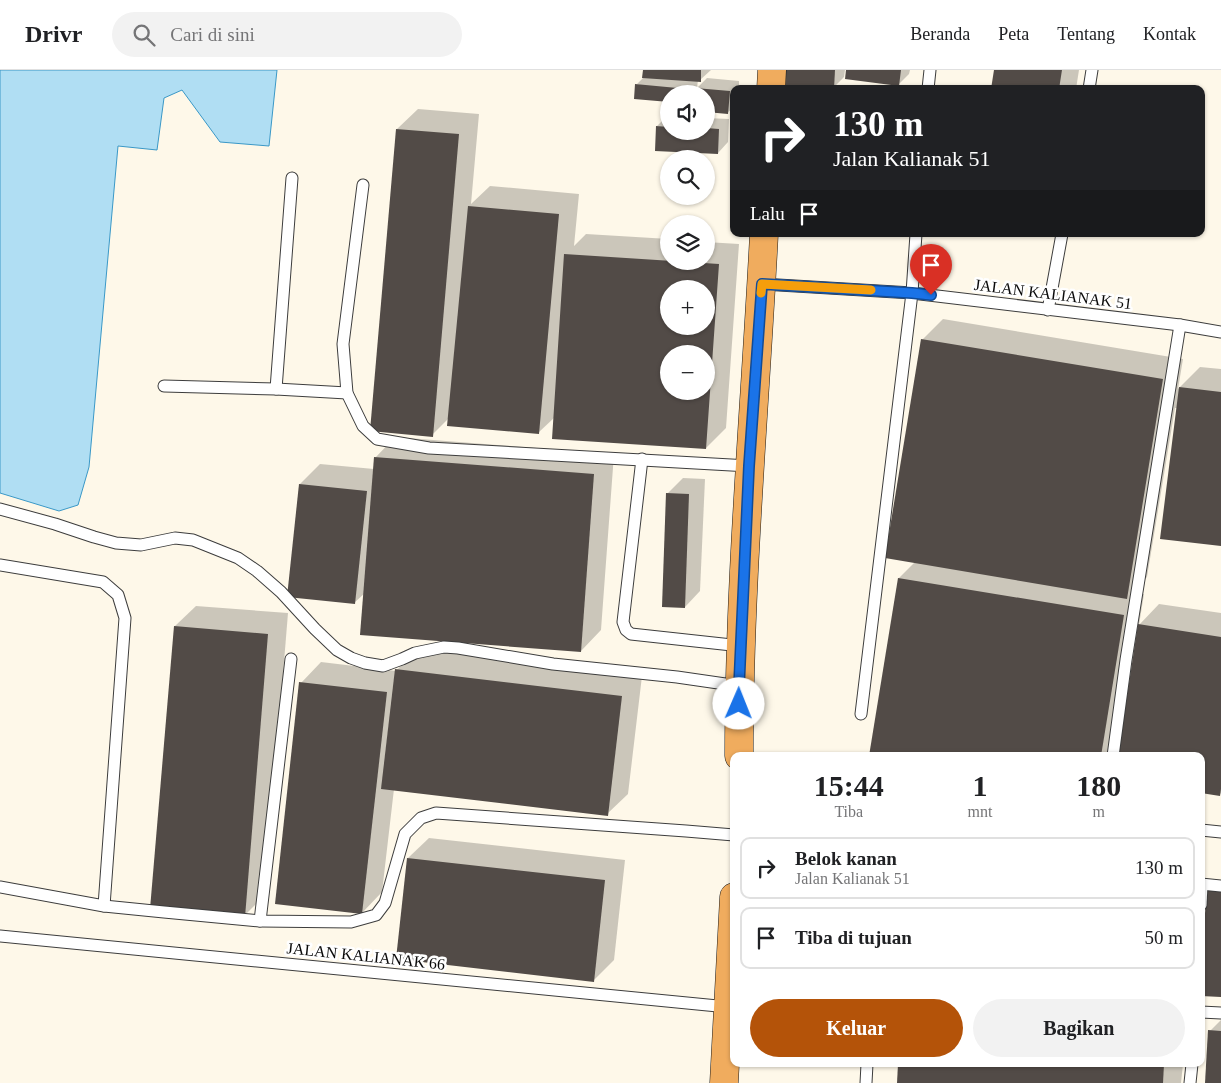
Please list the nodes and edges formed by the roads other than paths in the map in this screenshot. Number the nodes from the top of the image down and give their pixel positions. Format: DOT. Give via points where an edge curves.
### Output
graph roads {
  1 [pos="772,70"];
  2 [pos="930,70"];
  3 [pos="1092,70"];
  4 [pos="771,85"];
  5 [pos="928,85"];
  6 [pos="1090,85"];
  7 [pos="292,178"];
  8 [pos="363,185"];
  9 [pos="764,237"];
  10 [pos="916,237"];
  11 [pos="1061,237"];
  12 [pos="762,284"];
  13 [pos="912,293"];
  14 [pos="1048,310"];
  15 [pos="1180,325"];
  16 [pos="1221,332"];
  17 [pos="164,386"];
  18 [pos="276,389"];
  19 [pos="347,393"];
  20 [pos="642,459"];
  21 [pos="749,466"];
  22 [pos="0,509"];
  23 [pos="0,565"];
  24 [pos="741,646"];
  25 [pos="291,659"];
  26 [pos="739,686"];
  27 [pos="861,714"];
  28 [pos="739,752"];
  29 [pos="1114,752"];
  30 [pos="1205,830"];
  31 [pos="1221,832"];
  32 [pos="730,835"];
  33 [pos="1205,884"];
  34 [pos="1221,886"];
  35 [pos="0,887"];
  36 [pos="104,906"];
  37 [pos="260,921"];
  38 [pos="0,936"];
  39 [pos="730,970"];
  40 [pos="728,1007"];
  41 [pos="1205,1012"];
  42 [pos="1221,1013"];
  43 [pos="867,1067"];
  44 [pos="1192,1067"];
  45 [pos="724,1083"];
  46 [pos="866,1083"];
  47 [pos="1190,1083"];
  1 -- 4 [label="highway"];
  2 -- 5 [label="lane"];
  3 -- 6 [label="lane"];
  7 -- 18 [label="lane"];
  8 -- 19 [label="lane" via="344,344"];
  9 -- 12 [label="highway"];
  10 -- 13 [label="lane"];
  11 -- 14 [label="lane"];
  12 -- 13 [label="lane, JALAN KALIANAK 51"];
  12 -- 21 [label="highway"];
  13 -- 14 [label="lane, JALAN KALIANAK 51"];
  13 -- 27 [label="lane"];
  14 -- 15 [label="lane, JALAN KALIANAK 51"];
  15 -- 16 [label="lane, JALAN KALIANAK 51"];
  15 -- 29 [label="lane"];
  17 -- 18 [label="lane"];
  18 -- 19 [label="lane"];
  19 -- 20 [label="lane" via="363,426 377,440 430,448"];
  20 -- 21 [label="lane"];
  20 -- 24 [label="lane" via="623,622 626,630 632,634"];
  21 -- 24 [label="highway"];
  22 -- 26 [label="lane" via="116,543 141,545 175,538 193,540 238,558 280,592 337,650 365,663 383,666 415,653 444,647 553,664"];
  23 -- 36 [label="lane" via="103,582 118,595 125,618"];
  24 -- 26 [label="highway"];
  25 -- 37 [label="lane"];
  26 -- 28 [label="highway"];
  30 -- 31 [label="lane"];
  32 -- 37 [label="lane" via="436,813 421,818 405,834 385,903 376,915 351,922"];
  33 -- 34 [label="lane"];
  35 -- 36 [label="lane"];
  36 -- 37 [label="lane"];
  38 -- 40 [label="lane, JALAN KALIANAK 66"];
  39 -- 40 [label="highway"];
  40 -- 45 [label="highway"];
  41 -- 42 [label="lane"];
  43 -- 46 [label="lane"];
  44 -- 47 [label="lane"];
}
